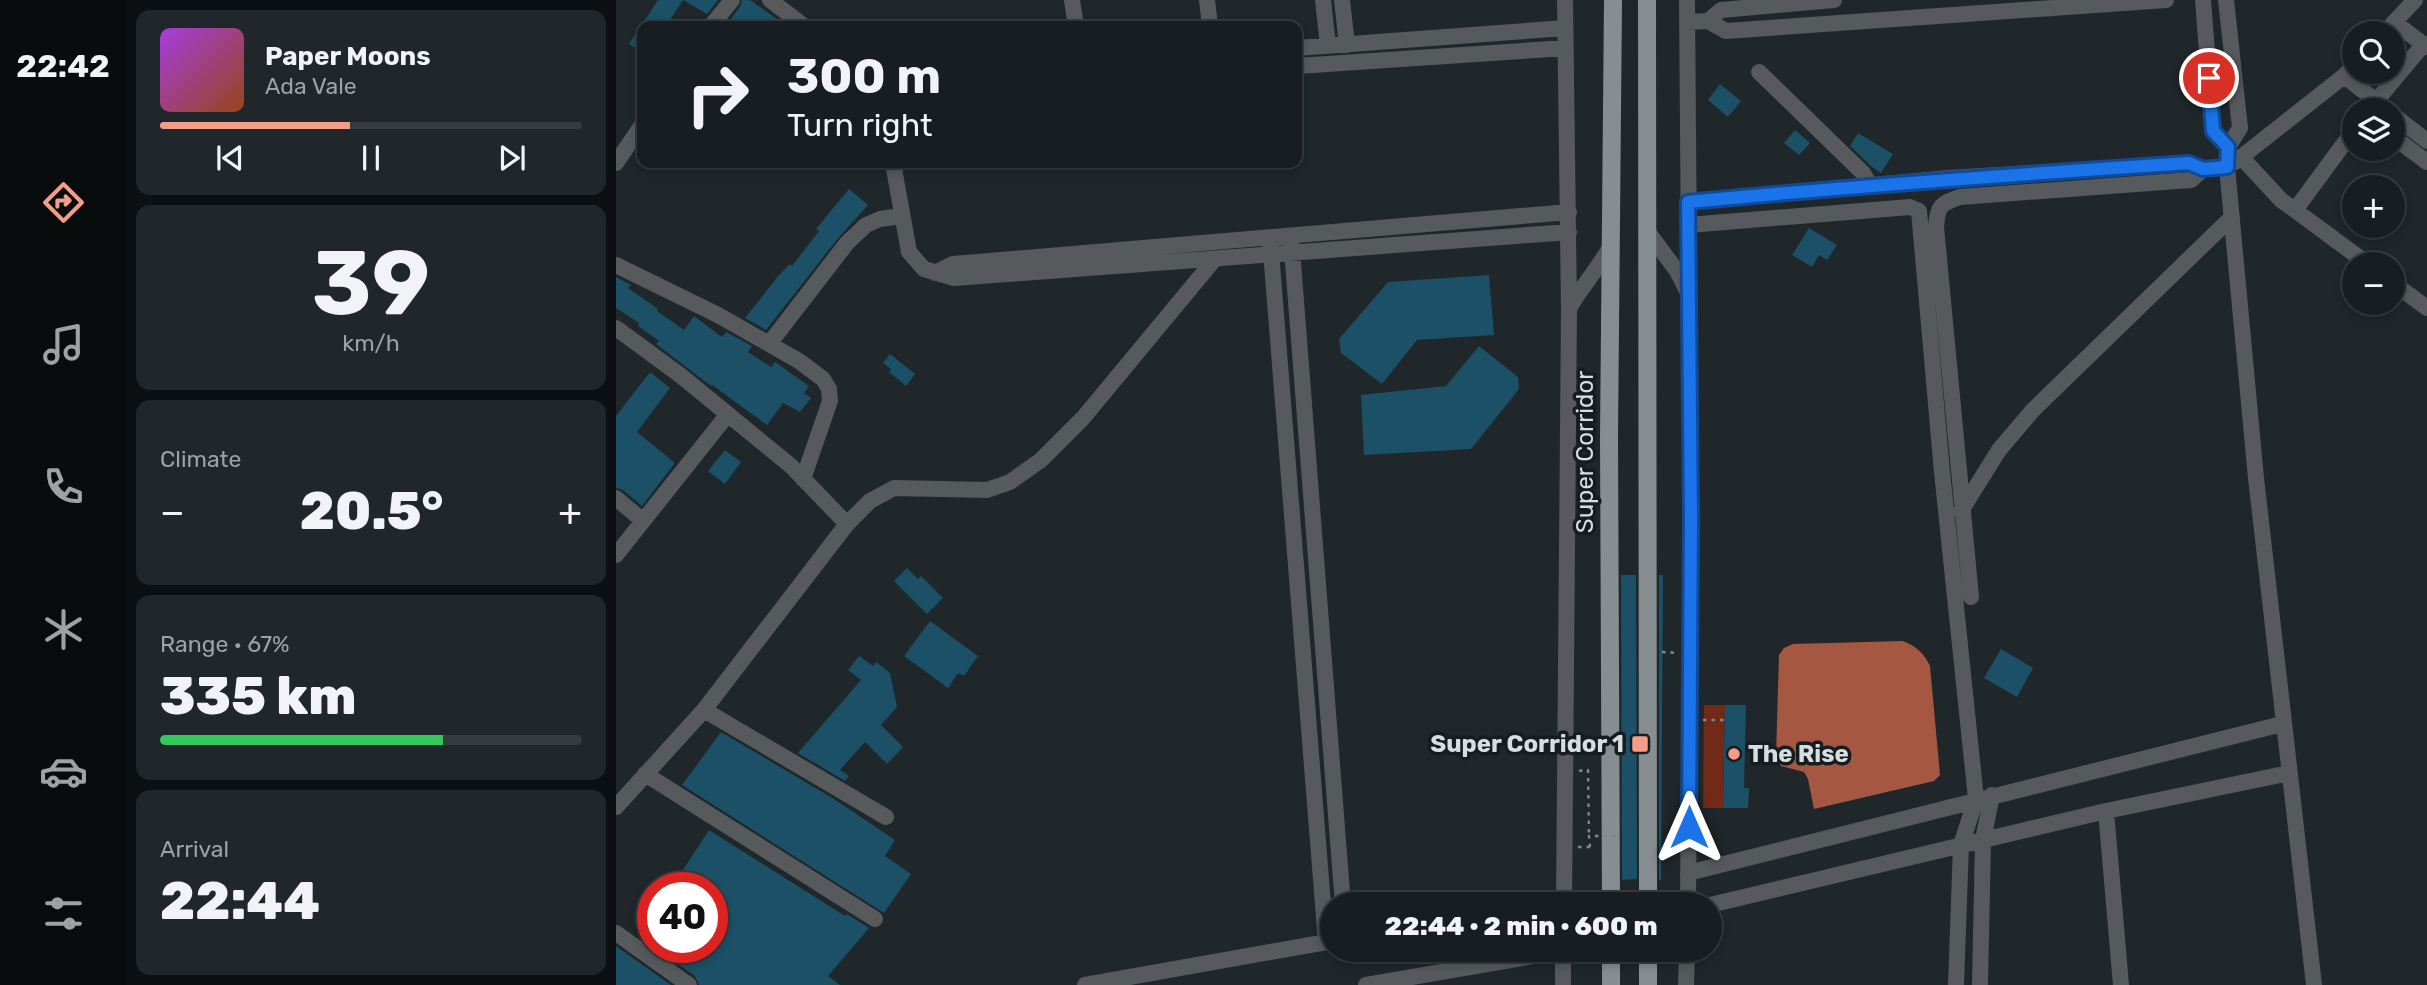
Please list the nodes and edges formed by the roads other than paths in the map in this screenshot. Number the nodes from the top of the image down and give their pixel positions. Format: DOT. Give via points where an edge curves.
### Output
graph roads {
  1 [pos="732,0"];
  2 [pos="770,0"];
  3 [pos="1073,0"];
  4 [pos="1207,0"];
  5 [pos="1323,0"];
  6 [pos="1342,0"];
  7 [pos="1565,0"];
  8 [pos="1613,0"];
  9 [pos="1647,0"];
  10 [pos="1687,0"];
  11 [pos="1833,0"];
  12 [pos="2166,0"];
  13 [pos="2203,0"];
  14 [pos="2226,0"];
  15 [pos="2414,0"];
  16 [pos="715,21"];
  17 [pos="797,21"];
  18 [pos="1075,21"];
  19 [pos="1209,21"];
  20 [pos="1708,21"];
  21 [pos="2395,21"];
  22 [pos="1687,22"];
  23 [pos="1565,28"];
  24 [pos="2405,36"];
  25 [pos="1346,44"];
  26 [pos="1328,46"];
  27 [pos="2426,46"];
  28 [pos="1302,48"];
  29 [pos="1566,48"];
  30 [pos="1302,66"];
  31 [pos="1759,72"];
  32 [pos="2342,77"];
  33 [pos="2361,84"];
  34 [pos="2374,98"];
  35 [pos="2388,98"];
  36 [pos="2405,124"];
  37 [pos="637,132"];
  38 [pos="2427,141"];
  39 [pos="2342,146"];
  40 [pos="2405,146"];
  41 [pos="2228,147"];
  42 [pos="2242,158"];
  43 [pos="2427,162"];
  44 [pos="616,163"];
  45 [pos="2227,167"];
  46 [pos="894,168"];
  47 [pos="2203,169"];
  48 [pos="1870,185"];
  49 [pos="1688,202"];
  50 [pos="2294,210"];
  51 [pos="1569,212"];
  52 [pos="902,216"];
  53 [pos="2232,216"];
  54 [pos="1688,225"];
  55 [pos="1569,232"];
  56 [pos="1648,232"];
  57 [pos="1291,237"];
  58 [pos="1270,239"];
  59 [pos="1610,247"];
  60 [pos="2352,252"];
  61 [pos="1292,254"];
  62 [pos="1272,256"];
  63 [pos="1214,260"];
  64 [pos="616,265"];
  65 [pos="935,273"];
  66 [pos="2405,292"];
  67 [pos="1688,293"];
  68 [pos="2427,308"];
  69 [pos="1569,309"];
  70 [pos="616,328"];
  71 [pos="769,344"];
  72 [pos="728,414"];
  73 [pos="803,480"];
  74 [pos="616,498"];
  75 [pos="1961,510"];
  76 [pos="643,521"];
  77 [pos="846,524"];
  78 [pos="616,555"];
  79 [pos="1970,597"];
  80 [pos="704,710"];
  81 [pos="2282,724"];
  82 [pos="2289,773"];
  83 [pos="645,775"];
  84 [pos="1984,797"];
  85 [pos="616,807"];
  86 [pos="2106,811"];
  87 [pos="886,817"];
  88 [pos="1983,839"];
  89 [pos="1961,845"];
  90 [pos="1688,873"];
  91 [pos="1325,892"];
  92 [pos="1342,892"];
  93 [pos="1564,892"];
  94 [pos="1611,892"];
  95 [pos="1648,892"];
  96 [pos="1688,892"];
  97 [pos="1722,902"];
  98 [pos="875,919"];
  99 [pos="616,933"];
  100 [pos="1320,944"];
  101 [pos="1499,962"];
  102 [pos="1563,962"];
  103 [pos="1611,962"];
  104 [pos="1648,962"];
  105 [pos="1687,962"];
  106 [pos="689,985"];
  107 [pos="1085,985"];
  108 [pos="1366,985"];
  109 [pos="1563,985"];
  110 [pos="1611,985"];
  111 [pos="1648,985"];
  112 [pos="1686,985"];
  113 [pos="1956,985"];
  114 [pos="1980,985"];
  115 [pos="2121,985"];
  116 [pos="2314,985"];
  1 -- 16 [label="street"];
  2 -- 17 [label="street"];
  3 -- 18 [label="street"];
  4 -- 19 [label="street"];
  5 -- 26 [label="street"];
  6 -- 25 [label="street"];
  7 -- 23 [label="street"];
  8 -- 59 [label="main road, Super Corridor"];
  9 -- 56 [label="main road"];
  10 -- 22 [label="street"];
  11 -- 20 [label="street" via="1721,10"];
  12 -- 20 [label="street" via="1726,32"];
  13 -- 41 [label="street" via="2213,131"];
  14 -- 41 [label="street" via="2239,128"];
  15 -- 21 [label="street"];
  20 -- 22 [label="street"];
  22 -- 49 [label="street"];
  23 -- 25 [label="street"];
  23 -- 29 [label="street"];
  24 -- 27 [label="street"];
  25 -- 26 [label="street"];
  26 -- 28 [label="street"];
  27 -- 35 [label="street"];
  29 -- 30 [label="street"];
  29 -- 51 [label="street"];
  31 -- 48 [label="street"];
  32 -- 42 [label="street"];
  33 -- 34 [label="street"];
  36 -- 38 [label="street"];
  37 -- 44 [label="street"];
  39 -- 50 [label="street"];
  40 -- 43 [label="street"];
  41 -- 45 [label="street"];
  42 -- 45 [label="street"];
  42 -- 50 [label="street"];
  45 -- 47 [label="street"];
  45 -- 53 [label="street"];
  46 -- 52 [label="street"];
  47 -- 48 [label="street" via="2189,163"];
  47 -- 75 [label="street" via="2191,180 1960,197 1943,203 1937,211"];
  48 -- 49 [label="street"];
  49 -- 54 [label="street"];
  50 -- 60 [label="street"];
  51 -- 55 [label="street"];
  51 -- 57 [label="street"];
  52 -- 65 [label="street" via="909,252 924,269"];
  52 -- 71 [label="street" via="866,225 847,243"];
  53 -- 75 [label="street" via="2033,410"];
  53 -- 81 [label="street"];
  54 -- 67 [label="street"];
  54 -- 84 [label="street" via="1910,207 1919,211 1942,472"];
  55 -- 61 [label="street"];
  55 -- 69 [label="street"];
  56 -- 67 [label="street"];
  56 -- 95 [label="main road"];
  57 -- 58 [label="street"];
  57 -- 61 [label="street"];
  58 -- 62 [label="street"];
  58 -- 65 [label="street" via="953,264"];
  59 -- 69 [label="street"];
  59 -- 94 [label="main road, Super Corridor"];
  61 -- 62 [label="street"];
  61 -- 92 [label="street"];
  62 -- 63 [label="street"];
  62 -- 91 [label="street"];
  63 -- 65 [label="street" via="954,278"];
  63 -- 77 [label="street" via="1083,418 1041,460 1010,482 987,490 894,488 870,501"];
  64 -- 71 [label="street"];
  66 -- 68 [label="street"];
  67 -- 90 [label="street" via="1689,720 1696,827"];
  69 -- 93 [label="street"];
  70 -- 72 [label="street"];
  71 -- 73 [label="street" via="823,379 829,389 830,401"];
  72 -- 73 [label="street"];
  72 -- 76 [label="street"];
  73 -- 77 [label="street"];
  74 -- 76 [label="street"];
  75 -- 79 [label="street"];
  76 -- 78 [label="street"];
  77 -- 80 [label="street"];
  80 -- 83 [label="street"];
  80 -- 87 [label="street"];
  81 -- 82 [label="street"];
  81 -- 84 [label="street"];
  82 -- 86 [label="street"];
  82 -- 116 [label="street"];
  83 -- 85 [label="street"];
  83 -- 98 [label="street"];
  84 -- 88 [label="street"];
  84 -- 89 [label="street"];
  84 -- 90 [label="street"];
  86 -- 88 [label="street"];
  86 -- 115 [label="street"];
  88 -- 89 [label="street"];
  88 -- 114 [label="street"];
  89 -- 97 [label="street"];
  89 -- 113 [label="street"];
  90 -- 96 [label="street"];
  99 -- 106 [label="street"];
  100 -- 107 [label="street"];
  101 -- 108 [label="street"];
  102 -- 109 [label="street"];
  103 -- 110 [label="main road"];
  104 -- 111 [label="main road"];
  105 -- 112 [label="street"];
}
